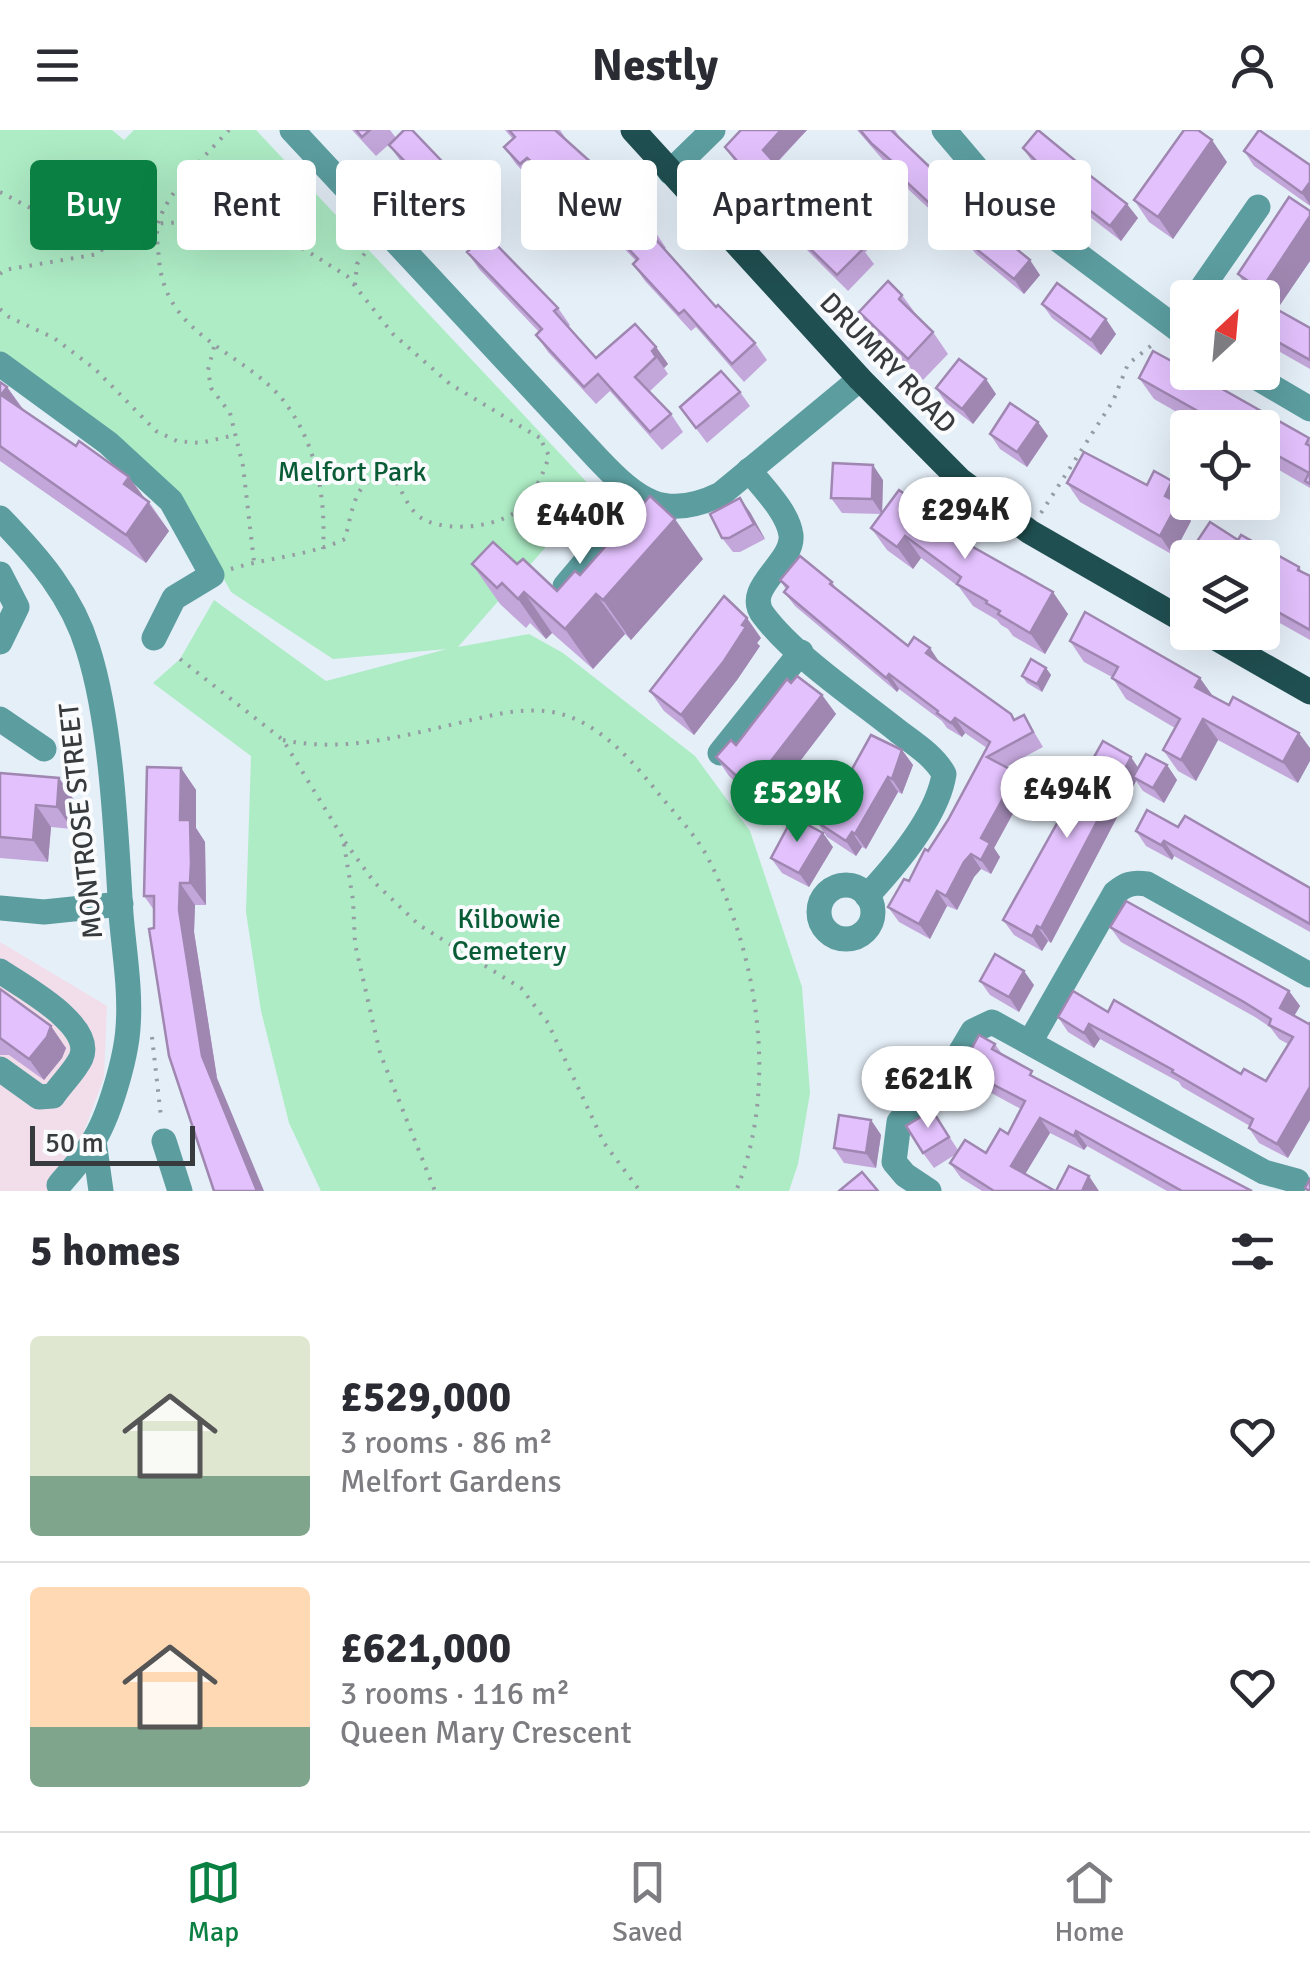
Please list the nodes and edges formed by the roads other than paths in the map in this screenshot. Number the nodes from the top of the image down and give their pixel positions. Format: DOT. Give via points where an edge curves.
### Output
graph roads {
  1 [pos="292,130"];
  2 [pos="634,130"];
  3 [pos="712,130"];
  4 [pos="944,130"];
  5 [pos="670,172"];
  6 [pos="1258,207"];
  7 [pos="1207,280"];
  8 [pos="1170,316"];
  9 [pos="0,364"];
  10 [pos="860,380"];
  11 [pos="1278,390"];
  12 [pos="1310,409"];
  13 [pos="749,470"];
  14 [pos="638,498"];
  15 [pos="0,518"];
  16 [pos="0,574"];
  17 [pos="565,586"];
  18 [pos="1170,613"];
  19 [pos="154,638"];
  20 [pos="0,642"];
  21 [pos="1236,650"];
  22 [pos="802,652"];
  23 [pos="1310,692"];
  24 [pos="0,718"];
  25 [pos="44,749"];
  26 [pos="720,753"];
  27 [pos="867,896"];
  28 [pos="121,904"];
  29 [pos="0,908"];
  30 [pos="1310,975"];
  31 [pos="2,976"];
  32 [pos="1030,1042"];
  33 [pos="0,1069"];
  34 [pos="94,1141"];
  35 [pos="164,1141"];
  36 [pos="1310,1158"];
  37 [pos="1295,1186"];
  38 [pos="50,1188"];
  39 [pos="88,1191"];
  40 [pos="101,1191"];
  41 [pos="180,1191"];
  42 [pos="929,1191"];
  1 -- 14 [label="street"];
  2 -- 5 [label="main road, DRUMRY ROAD"];
  3 -- 5 [label="street"];
  4 -- 8 [label="street" via="1002,197"];
  5 -- 10 [label="main road, DRUMRY ROAD"];
  6 -- 7 [label="street"];
  9 -- 19 [label="street" via="108,443 171,501 212,575 174,598"];
  10 -- 13 [label="street"];
  10 -- 18 [label="main road, DRUMRY ROAD" via="960,480 1030,532"];
  11 -- 12 [label="street"];
  13 -- 14 [label="street" via="704,502 667,506"];
  13 -- 22 [label="street" via="792,540 760,592 759,608"];
  14 -- 17 [label="street"];
  15 -- 28 [label="street, MONTROSE STREET" via="40,558 88,649 102,715"];
  16 -- 20 [label="street" via="18,607"];
  21 -- 23 [label="main road"];
  22 -- 26 [label="street"];
  22 -- 27 [label="street" via="944,774 902,858"];
  24 -- 25 [label="street"];
  28 -- 29 [label="street" via="44,912"];
  28 -- 34 [label="street, MONTROSE STREET" via="128,1030"];
  30 -- 32 [label="street" via="1147,884 1125,884"];
  31 -- 33 [label="street" via="68,1019 81,1036 82,1055 53,1096 39,1096"];
  32 -- 37 [label="street"];
  32 -- 42 [label="street" via="999,1024 978,1026 932,1100 899,1122 894,1162"];
  34 -- 38 [label="street, MONTROSE STREET"];
  34 -- 40 [label="street, MONTROSE STREET"];
  35 -- 41 [label="street"];
  36 -- 37 [label="street"];
  38 -- 39 [label="street"];
}
